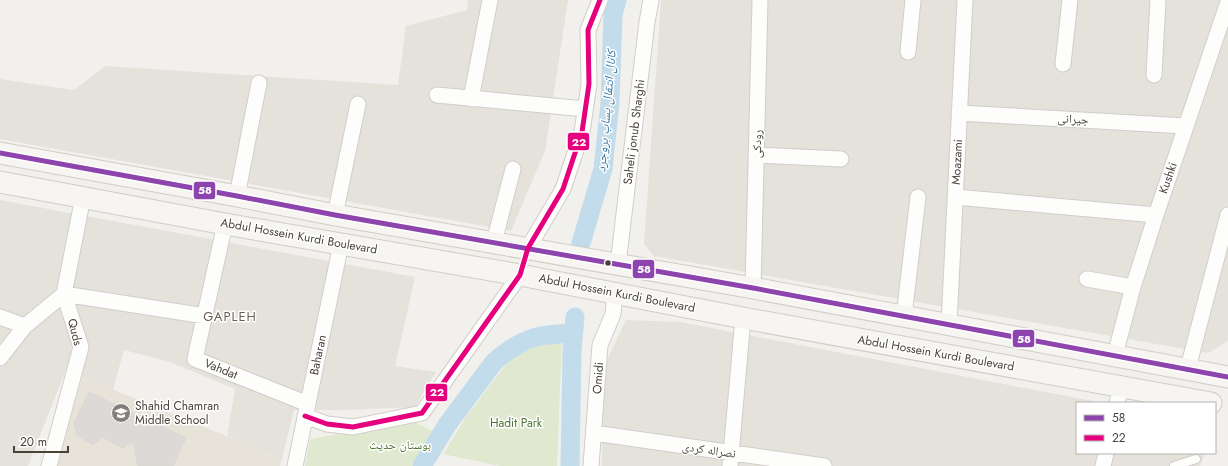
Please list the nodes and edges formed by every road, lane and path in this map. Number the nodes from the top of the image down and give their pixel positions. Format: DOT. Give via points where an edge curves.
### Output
graph roads {
  1 [pos="490,0"];
  2 [pos="600,0"];
  3 [pos="651,0"];
  4 [pos="760,0"];
  5 [pos="913,0"];
  6 [pos="965,0"];
  7 [pos="1070,0"];
  8 [pos="1158,0"];
  9 [pos="1228,2"];
  10 [pos="1223,35"];
  11 [pos="908,52"];
  12 [pos="1064,64"];
  13 [pos="1154,75"];
  14 [pos="258,83"];
  15 [pos="437,95"];
  16 [pos="471,99"];
  17 [pos="358,104"];
  18 [pos="585,109"];
  19 [pos="959,113"];
  20 [pos="1186,126"];
  21 [pos="0,154"];
  22 [pos="756,155"];
  23 [pos="840,159"];
  24 [pos="514,169"];
  25 [pos="0,182"];
  26 [pos="237,196"];
  27 [pos="83,197"];
  28 [pos="918,197"];
  29 [pos="955,197"];
  30 [pos="335,215"];
  31 [pos="1156,215"];
  32 [pos="1228,215"];
  33 [pos="225,224"];
  34 [pos="494,242"];
  35 [pos="341,244"];
  36 [pos="528,248"];
  37 [pos="618,264"];
  38 [pos="520,274"];
  39 [pos="1087,279"];
  40 [pos="1133,287"];
  41 [pos="753,288"];
  42 [pos="615,293"];
  43 [pos="64,294"];
  44 [pos="205,316"];
  45 [pos="904,316"];
  46 [pos="0,317"];
  47 [pos="743,318"];
  48 [pos="949,324"];
  49 [pos="25,326"];
  50 [pos="1115,355"];
  51 [pos="0,358"];
  52 [pos="1188,368"];
  53 [pos="1228,377"];
  54 [pos="1119,395"];
  55 [pos="1182,398"];
  56 [pos="1205,402"];
  57 [pos="1216,404"];
  58 [pos="1228,406"];
  59 [pos="306,410"];
  60 [pos="594,434"];
  61 [pos="1106,454"];
  62 [pos="730,459"];
  63 [pos="1196,459"];
  64 [pos="49,466"];
  65 [pos="295,466"];
  66 [pos="591,466"];
  67 [pos="824,466"];
  68 [pos="1103,466"];
  69 [pos="1174,466"];
  1 -- 16 [label="street"];
  2 -- 18 [label="street" via="588,30 589,84"];
  3 -- 37 [label="street, Saheli jonub Sharghi"];
  4 -- 22 [label="street, رودکی"];
  5 -- 11 [label="street"];
  6 -- 19 [label="street, Moazami"];
  7 -- 12 [label="street"];
  8 -- 13 [label="street"];
  9 -- 10 [label="street, Kushki"];
  10 -- 20 [label="street, Kushki"];
  14 -- 26 [label="street"];
  15 -- 16 [label="street"];
  16 -- 18 [label="street"];
  17 -- 30 [label="street"];
  18 -- 36 [label="street" via="582,132 563,189"];
  19 -- 20 [label="street, جیرانی"];
  19 -- 29 [label="street, Moazami"];
  20 -- 31 [label="street, Kushki"];
  21 -- 26 [label="main road"];
  22 -- 23 [label="street"];
  22 -- 41 [label="street, رودکی"];
  24 -- 34 [label="street"];
  25 -- 27 [label="main road, Abdul Hossein Kurdi Boulevard"];
  26 -- 30 [label="main road"];
  27 -- 33 [label="main road, Abdul Hossein Kurdi Boulevard"];
  27 -- 43 [label="street, Quds"];
  28 -- 45 [label="street"];
  29 -- 31 [label="street"];
  29 -- 48 [label="street, Moazami"];
  30 -- 34 [label="main road"];
  31 -- 40 [label="street, Kushki"];
  32 -- 52 [label="street"];
  33 -- 35 [label="main road, Abdul Hossein Kurdi Boulevard"];
  33 -- 44 [label="street, Vahdat"];
  34 -- 36 [label="main road"];
  35 -- 38 [label="main road, Abdul Hossein Kurdi Boulevard"];
  35 -- 59 [label="street, Baharan"];
  36 -- 37 [label="main road"];
  36 -- 38 [label="main road"];
  37 -- 41 [label="main road"];
  37 -- 42 [label="main road"];
  38 -- 42 [label="main road, Abdul Hossein Kurdi Boulevard"];
  38 -- 59 [label="street" via="422,413 354,427 327,424"];
  39 -- 40 [label="street"];
  40 -- 50 [label="street, Kushki"];
  41 -- 45 [label="main road"];
  42 -- 47 [label="main road, Abdul Hossein Kurdi Boulevard"];
  42 -- 60 [label="street, Omidi" via="613,314 600,345"];
  43 -- 44 [label="street"];
  43 -- 49 [label="street"];
  43 -- 64 [label="street, Quds" via="81,347"];
  44 -- 59 [label="street, Vahdat" via="195,359"];
  45 -- 48 [label="main road"];
  46 -- 49 [label="street"];
  47 -- 54 [label="main road, Abdul Hossein Kurdi Boulevard"];
  47 -- 62 [label="street"];
  48 -- 50 [label="main road"];
  49 -- 51 [label="street"];
  50 -- 52 [label="main road"];
  52 -- 53 [label="main road"];
  52 -- 55 [label="main road" via="1194,379 1193,387"];
  54 -- 55 [label="main road, Abdul Hossein Kurdi Boulevard"];
  55 -- 56 [label="main road, Abdul Hossein Kurdi Boulevard"];
  57 -- 58 [label="main road"];
  59 -- 65 [label="street, Baharan"];
  60 -- 62 [label="street, نصراله کردی"];
  60 -- 66 [label="street, Omidi"];
  61 -- 68 [label="street"];
  62 -- 67 [label="street, نصراله کردی"];
  63 -- 69 [label="lane"];
}
